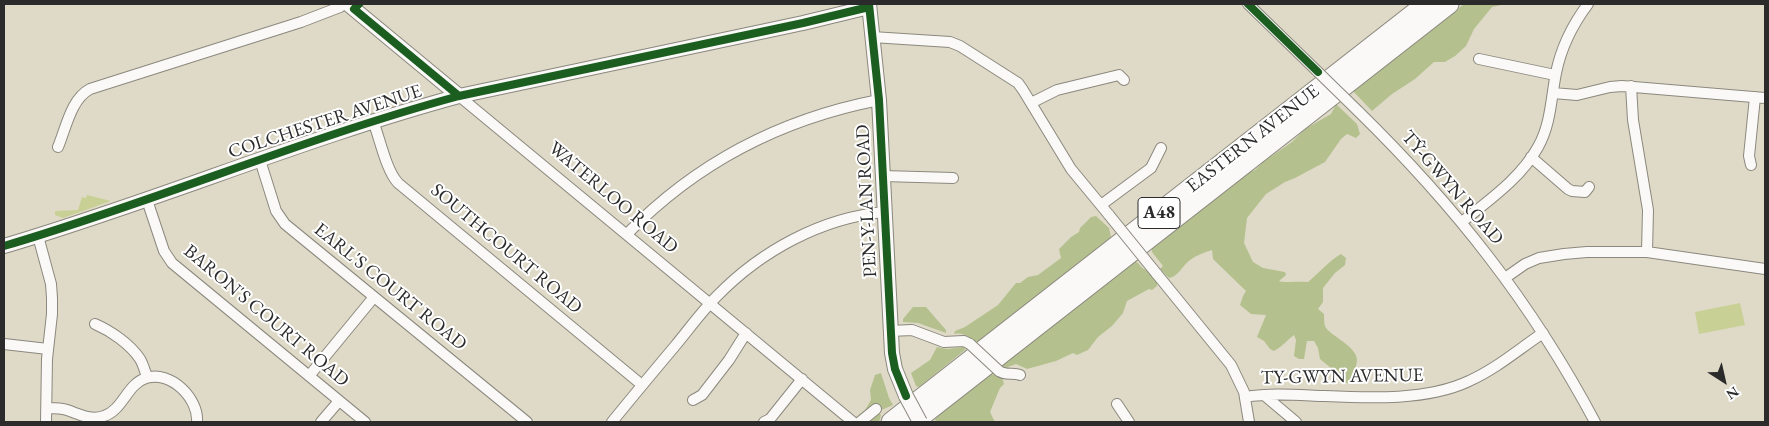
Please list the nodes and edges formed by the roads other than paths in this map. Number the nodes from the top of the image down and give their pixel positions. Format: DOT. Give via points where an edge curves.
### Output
graph roads {
  1 [pos="1248,4"];
  2 [pos="1426,4"];
  3 [pos="1449,4"];
  4 [pos="1588,4"];
  5 [pos="351,5"];
  6 [pos="869,6"];
  7 [pos="872,37"];
  8 [pos="1479,59"];
  9 [pos="1555,75"];
  10 [pos="1124,80"];
  11 [pos="1630,86"];
  12 [pos="1553,93"];
  13 [pos="459,96"];
  14 [pos="1760,98"];
  15 [pos="879,100"];
  16 [pos="1031,103"];
  17 [pos="373,121"];
  18 [pos="58,147"];
  19 [pos="1161,148"];
  20 [pos="1531,158"];
  21 [pos="260,160"];
  22 [pos="1751,165"];
  23 [pos="883,176"];
  24 [pos="953,178"];
  25 [pos="1589,187"];
  26 [pos="147,200"];
  27 [pos="1100,205"];
  28 [pos="884,212"];
  29 [pos="1462,222"];
  30 [pos="627,234"];
  31 [pos="38,236"];
  32 [pos="4,246"];
  33 [pos="1647,252"];
  34 [pos="1765,269"];
  35 [pos="1505,278"];
  36 [pos="374,296"];
  37 [pos="710,304"];
  38 [pos="95,324"];
  39 [pos="890,331"];
  40 [pos="746,333"];
  41 [pos="1543,333"];
  42 [pos="4,344"];
  43 [pos="48,349"];
  44 [pos="309,376"];
  45 [pos="1020,376"];
  46 [pos="147,378"];
  47 [pos="802,380"];
  48 [pos="642,385"];
  49 [pos="1264,395"];
  50 [pos="1245,397"];
  51 [pos="693,400"];
  52 [pos="339,401"];
  53 [pos="1117,404"];
  54 [pos="48,408"];
  55 [pos="876,409"];
  56 [pos="86,419"];
  57 [pos="46,422"];
  58 [pos="198,422"];
  59 [pos="321,422"];
  60 [pos="365,422"];
  61 [pos="527,422"];
  62 [pos="612,422"];
  63 [pos="764,422"];
  64 [pos="853,422"];
  65 [pos="860,422"];
  66 [pos="891,422"];
  67 [pos="914,422"];
  68 [pos="920,422"];
  69 [pos="1129,422"];
  70 [pos="1249,422"];
  71 [pos="1296,422"];
  72 [pos="1595,422"];
  1 -- 29 [label="street, TŶ-GWYN ROAD, bridge" via="1420,173"];
  2 -- 66 [label="highway, EASTERN AVENUE / A48"];
  3 -- 67 [label="highway, EASTERN AVENUE / A48"];
  4 -- 9 [label="street" via="1569,35"];
  5 -- 13 [label="street, WATERLOO ROAD"];
  5 -- 18 [label="street" via="90,89 76,102"];
  6 -- 7 [label="street, PEN-Y-LAN ROAD"];
  6 -- 13 [label="street, COLCHESTER AVENUE"];
  7 -- 15 [label="street, PEN-Y-LAN ROAD"];
  7 -- 16 [label="street" via="955,43 1011,78"];
  8 -- 9 [label="street"];
  9 -- 12 [label="street"];
  10 -- 16 [label="street" via="1120,76 1068,87"];
  11 -- 12 [label="street" via="1577,95"];
  11 -- 14 [label="street"];
  11 -- 33 [label="street" via="1648,210"];
  12 -- 20 [label="street" via="1544,132"];
  13 -- 17 [label="street, COLCHESTER AVENUE"];
  13 -- 30 [label="street, WATERLOO ROAD"];
  14 -- 22 [label="street" via="1749,156"];
  15 -- 23 [label="street, PEN-Y-LAN ROAD"];
  15 -- 30 [label="street" via="834,110 750,142 682,185"];
  16 -- 27 [label="street" via="1071,169"];
  17 -- 21 [label="street, COLCHESTER AVENUE"];
  17 -- 48 [label="street, SOUTHCOURT ROAD" via="398,183"];
  19 -- 27 [label="street" via="1151,168"];
  20 -- 25 [label="street" via="1572,192 1585,192"];
  20 -- 29 [label="street"];
  21 -- 26 [label="street, COLCHESTER AVENUE"];
  21 -- 36 [label="street, EARL'S COURT ROAD" via="279,217"];
  23 -- 24 [label="street"];
  23 -- 28 [label="street, PEN-Y-LAN ROAD"];
  26 -- 31 [label="street, COLCHESTER AVENUE"];
  26 -- 44 [label="street, BARON'S COURT ROAD" via="164,251 172,263"];
  27 -- 50 [label="street, bridge" via="1231,365"];
  28 -- 37 [label="street" via="845,219 792,240 745,272"];
  28 -- 39 [label="street, PEN-Y-LAN ROAD"];
  29 -- 35 [label="street, TŶ-GWYN ROAD"];
  30 -- 37 [label="street, WATERLOO ROAD"];
  31 -- 32 [label="street, COLCHESTER AVENUE"];
  31 -- 43 [label="street" via="51,284"];
  33 -- 34 [label="street"];
  33 -- 35 [label="street" via="1550,256 1525,264"];
  35 -- 41 [label="street, TŶ-GWYN ROAD"];
  36 -- 44 [label="street"];
  36 -- 61 [label="street, EARL'S COURT ROAD"];
  37 -- 40 [label="street, WATERLOO ROAD"];
  37 -- 48 [label="street"];
  38 -- 46 [label="street" via="108,330 136,354"];
  39 -- 45 [label="street, bridge" via="912,330 944,342 964,341 999,371"];
  39 -- 68 [label="street, PEN-Y-LAN ROAD, bridge" via="894,363"];
  40 -- 47 [label="street, WATERLOO ROAD"];
  40 -- 51 [label="street" via="702,395"];
  41 -- 49 [label="street, TY-GWYN AVENUE" via="1478,377 1442,391 1380,397"];
  41 -- 72 [label="street, TŶ-GWYN ROAD"];
  42 -- 43 [label="street"];
  43 -- 54 [label="street"];
  44 -- 52 [label="street, BARON'S COURT ROAD"];
  46 -- 56 [label="street" via="137,383 110,414"];
  46 -- 58 [label="street" via="168,379 190,397"];
  47 -- 63 [label="street"];
  47 -- 64 [label="street, WATERLOO ROAD"];
  48 -- 62 [label="street"];
  49 -- 50 [label="street, TY-GWYN AVENUE"];
  49 -- 71 [label="street"];
  50 -- 70 [label="street"];
  52 -- 59 [label="street"];
  52 -- 60 [label="street, BARON'S COURT ROAD"];
  53 -- 69 [label="street"];
  54 -- 56 [label="street" via="67,410"];
  54 -- 57 [label="street"];
  55 -- 65 [label="street"];
}
